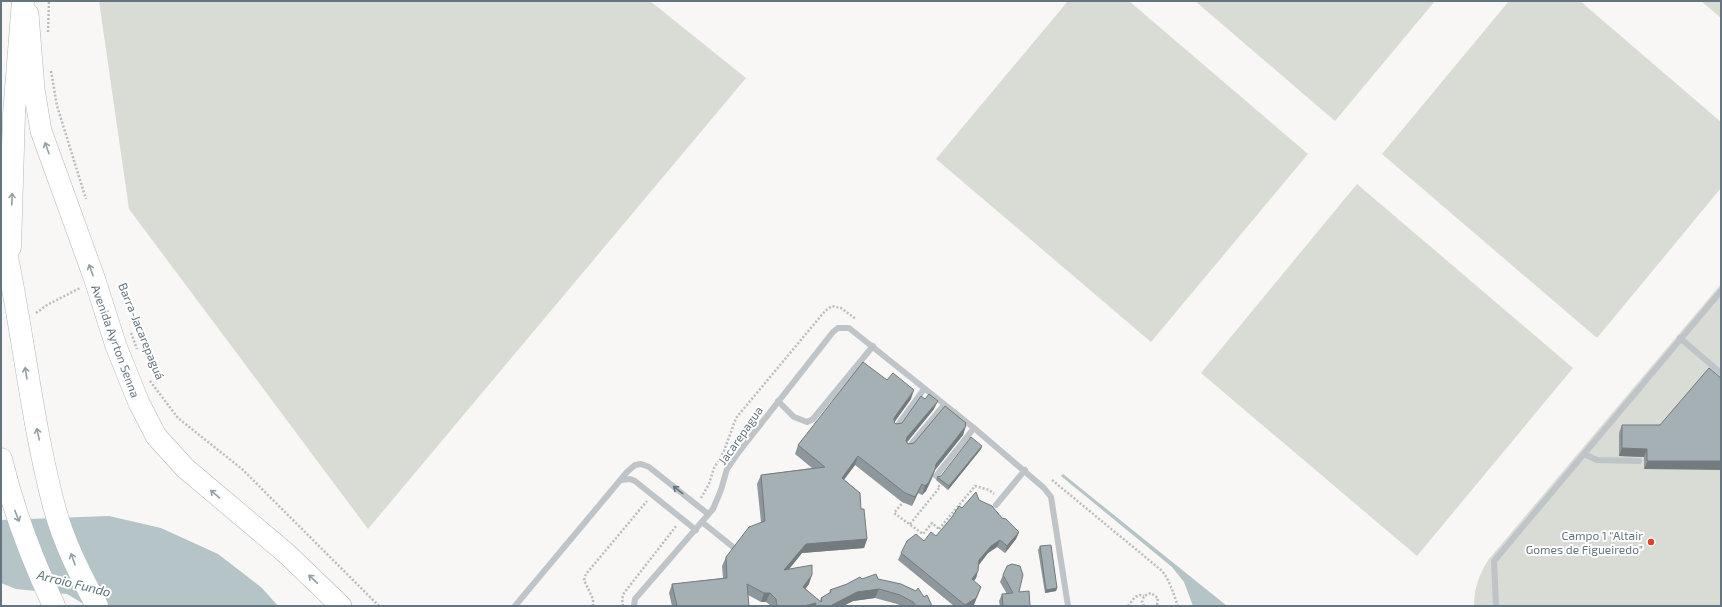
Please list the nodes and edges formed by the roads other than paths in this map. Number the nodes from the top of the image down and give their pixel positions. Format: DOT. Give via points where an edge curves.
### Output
graph roads {
  1 [pos="25,1"];
  2 [pos="1,229"];
  3 [pos="10,266"];
  4 [pos="1721,291"];
  5 [pos="1680,338"];
  6 [pos="873,346"];
  7 [pos="1721,373"];
  8 [pos="924,389"];
  9 [pos="778,401"];
  10 [pos="944,405"];
  11 [pos="895,428"];
  12 [pos="974,428"];
  13 [pos="907,449"];
  14 [pos="1584,454"];
  15 [pos="1639,461"];
  16 [pos="3,469"];
  17 [pos="1025,470"];
  18 [pos="936,476"];
  19 [pos="621,480"];
  20 [pos="996,505"];
  21 [pos="708,514"];
  22 [pos="702,522"];
  23 [pos="696,530"];
  24 [pos="733,547"];
  25 [pos="341,605"];
  26 [pos="54,606"];
  27 [pos="97,606"];
  28 [pos="515,606"];
  29 [pos="634,606"];
  30 [pos="1068,606"];
  31 [pos="1496,606"];
  3 -- 1 [label="highway, one-way" via="14,114"];
  25 -- 1 [label="highway, Avenida Ayrton Senna, one-way" via="287,554 185,468 156,436 138,403 41,131"];
  2 -- 3 [label="highway"];
  27 -- 3 [label="highway, one-way" via="77,570 54,507 32,411"];
  4 -- 5 [label="lane"];
  5 -- 7 [label="lane"];
  5 -- 14 [label="lane"];
  6 -- 8 [label="lane"];
  6 -- 9 [label="lane, Jacarepagua" via="849,328 838,328"];
  6 -- 9 [label="lane" via="814,419 807,422 794,417"];
  8 -- 10 [label="lane"];
  8 -- 11 [label="lane"];
  9 -- 21 [label="lane, Jacarepagua" via="727,469 719,495"];
  10 -- 12 [label="lane"];
  10 -- 13 [label="lane"];
  12 -- 17 [label="lane"];
  12 -- 18 [label="lane"];
  14 -- 15 [label="lane" via="1597,460"];
  14 -- 31 [label="lane" via="1494,561"];
  16 -- 26 [label="highway, one-way" via="14,508"];
  17 -- 20 [label="lane"];
  17 -- 30 [label="lane" via="1051,497"];
  21 -- 19 [label="lane, one-way" via="649,467 635,465"];
  19 -- 23 [label="lane" via="633,480"];
  19 -- 28 [label="lane"];
  21 -- 22 [label="lane, Jacarepagua"];
  22 -- 23 [label="lane, Jacarepagua"];
  22 -- 24 [label="lane"];
  23 -- 29 [label="lane, Jacarepagua" via="635,598"];
}
